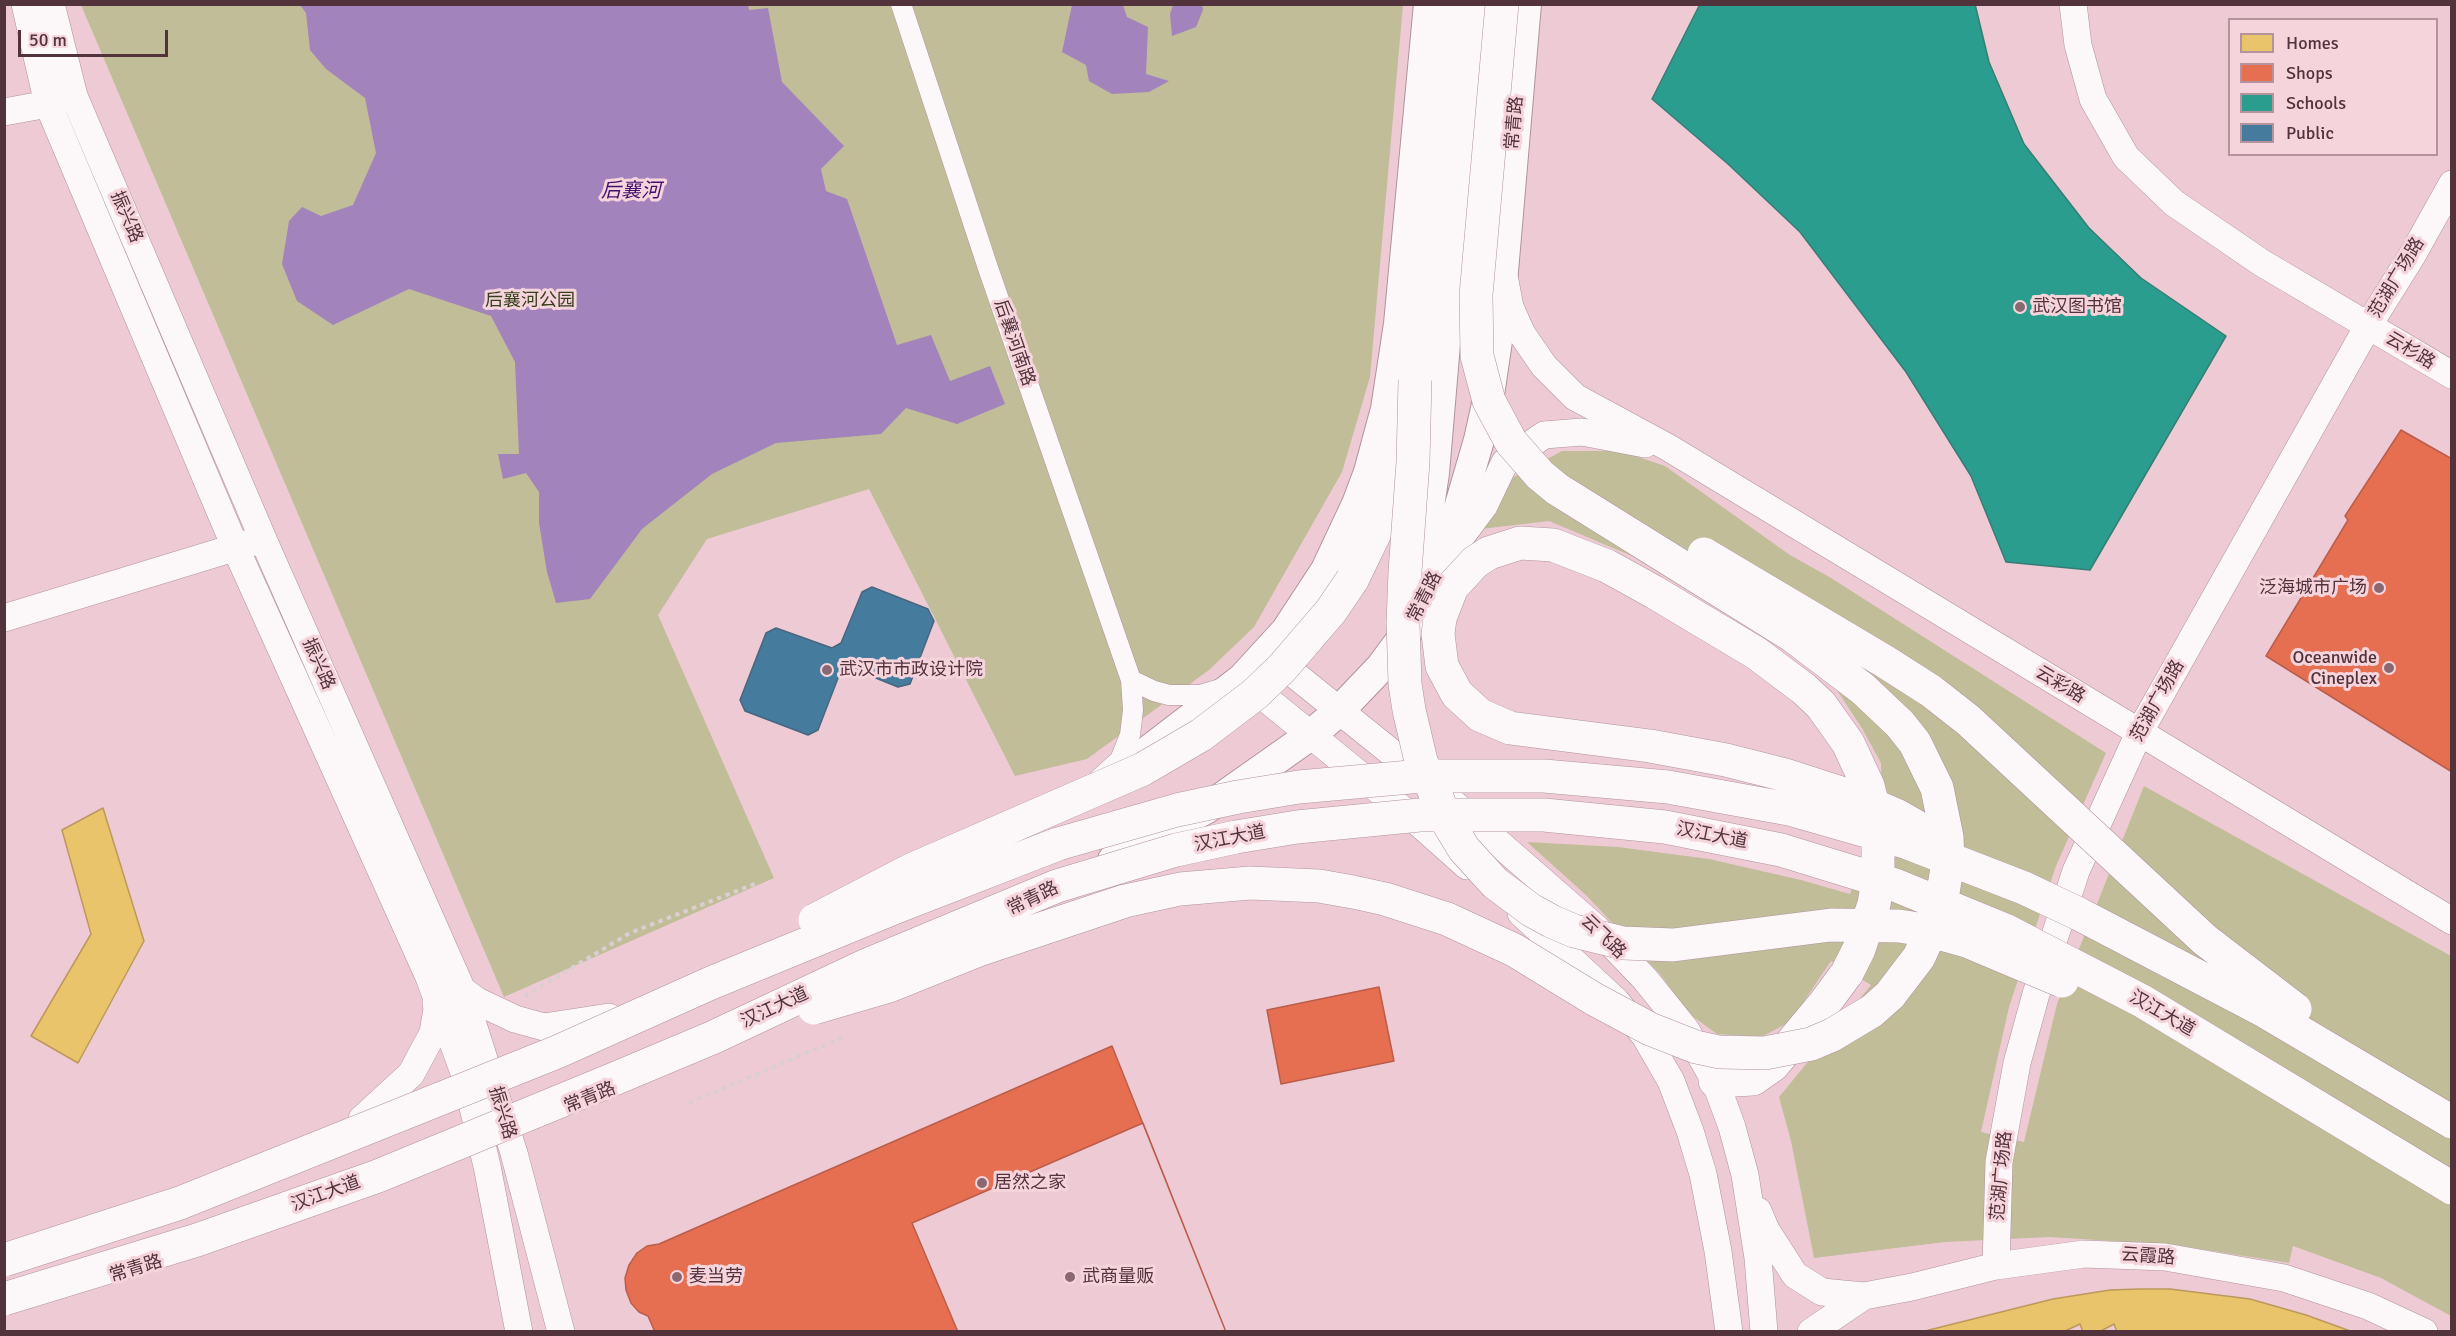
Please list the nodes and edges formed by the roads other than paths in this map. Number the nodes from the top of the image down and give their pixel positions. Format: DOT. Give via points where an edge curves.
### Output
graph roads {
  1 [pos="25,4"];
  2 [pos="51,4"];
  3 [pos="901,4"];
  4 [pos="1429,4"];
  5 [pos="1451,4"];
  6 [pos="1474,4"];
  7 [pos="1502,4"];
  8 [pos="1526,4"];
  9 [pos="2073,4"];
  10 [pos="74,96"];
  11 [pos="48,104"];
  12 [pos="4,112"];
  13 [pos="2451,184"];
  14 [pos="1503,268"];
  15 [pos="2368,326"];
  16 [pos="2451,375"];
  17 [pos="1415,381"];
  18 [pos="1669,448"];
  19 [pos="1557,489"];
  20 [pos="263,539"];
  21 [pos="236,549"];
  22 [pos="1444,560"];
  23 [pos="4,618"];
  24 [pos="1407,632"];
  25 [pos="1267,652"];
  26 [pos="1242,679"];
  27 [pos="1131,680"];
  28 [pos="1339,711"];
  29 [pos="2139,733"];
  30 [pos="1311,734"];
  31 [pos="1048,817"];
  32 [pos="2024,888"];
  33 [pos="2451,921"];
  34 [pos="429,977"];
  35 [pos="711,983"];
  36 [pos="462,990"];
  37 [pos="609,1017"];
  38 [pos="714,1037"];
  39 [pos="477,1074"];
  40 [pos="2265,1075"];
  41 [pos="1715,1081"];
  42 [pos="2445,1118"];
  43 [pos="362,1119"];
  44 [pos="495,1138"];
  45 [pos="1745,1175"];
  46 [pos="2451,1188"];
  47 [pos="4,1244"];
  48 [pos="4,1260"];
  49 [pos="1996,1266"];
  50 [pos="1864,1296"];
  51 [pos="5,1301"];
  52 [pos="519,1332"];
  53 [pos="561,1332"];
  54 [pos="1729,1332"];
  55 [pos="1764,1332"];
  56 [pos="1810,1332"];
  57 [pos="2424,1332"];
  1 -- 11 [label="street, 振兴路"];
  2 -- 10 [label="street, 振兴路"];
  3 -- 27 [label="street, 后襄河南路"];
  4 -- 25 [label="main road" via="1399,324 1386,409 1357,504 1326,570 1286,631"];
  5 -- 17 [label="highway"];
  6 -- 24 [label="main road" via="1434,473 1418,587"];
  7 -- 19 [label="highway, bridge" via="1479,241 1477,356 1499,423 1524,459"];
  8 -- 14 [label="main road, 常青路"];
  9 -- 15 [label="street, 云杉路" via="2078,45 2093,99 2126,157 2174,202 2262,263"];
  10 -- 11 [label="street"];
  10 -- 20 [label="street, 振兴路"];
  11 -- 12 [label="street"];
  11 -- 21 [label="street, 振兴路"];
  13 -- 15 [label="street, 范湖广场路"];
  14 -- 18 [label="street, 云彩路" via="1510,307 1522,334 1544,366 1575,397"];
  14 -- 22 [label="main road, 常青路" via="1490,395"];
  15 -- 16 [label="street, 云杉路"];
  15 -- 29 [label="street, 范湖广场路"];
  17 -- 35 [label="highway, bridge" via="1396,476 1369,548 1331,611 1255,694 1201,735 1143,769 911,870 812,921"];
  17 -- 40 [label="highway, bridge" via="1403,623 1409,710 1421,761 1447,821 1479,867 1513,898 1575,931 1648,945 1713,941 1831,925 1890,925 1931,931 2039,970"];
  18 -- 22 [label="street" via="1582,432 1544,435 1505,462 1484,506"];
  18 -- 29 [label="street, 云彩路"];
  19 -- 38 [label="highway, bridge" via="1753,610 1832,664 1900,724 1927,765 1944,812 1947,837 1948,862 1940,911 1905,978 1853,1024 1811,1044 1765,1053 1696,1047 1621,1015 1514,950 1447,919 1353,892 1319,886 1250,883 1180,889 1125,901 981,949 889,986"];
  19 -- 42 [label="highway, bridge" via="1612,507 1677,538 1930,691 1995,743 2205,940"];
  20 -- 21 [label="street"];
  20 -- 36 [label="street, 振兴路"];
  21 -- 23 [label="street"];
  21 -- 34 [label="street, 振兴路"];
  22 -- 24 [label="main road, 常青路"];
  24 -- 28 [label="main road, 常青路" via="1381,667"];
  25 -- 26 [label="main road"];
  25 -- 28 [label="street, 云飞路"];
  26 -- 27 [label="street" via="1217,690 1185,696 1154,692"];
  26 -- 30 [label="street, 云飞路"];
  26 -- 31 [label="main road" via="1145,753"];
  27 -- 31 [label="street, 后襄河南路" via="1130,735 1120,760"];
  28 -- 30 [label="main road, 常青路"];
  28 -- 41 [label="street, 云飞路" via="1438,790 1597,928 1686,1030"];
  29 -- 33 [label="street, 云彩路"];
  29 -- 49 [label="street, 范湖广场路" via="2076,871 2036,994 1999,1162"];
  30 -- 44 [label="main road, 常青路" via="1207,808 1107,863 692,1057"];
  30 -- 54 [label="street, 云飞路" via="1569,956 1616,1001 1645,1036 1671,1081 1696,1152 1719,1251"];
  31 -- 37 [label="main road" via="959,862"];
  32 -- 35 [label="highway, bridge" via="1869,831 1729,797 1647,784 1545,776 1411,777 1238,797 1117,826 1000,865"];
  32 -- 41 [label="highway, bridge" via="1898,816 1877,807 1866,802 1856,798 1785,775 1650,746 1510,728 1480,716 1449,680 1442,666 1438,634 1452,586 1489,553 1520,543 1553,545 1654,592 1786,674 1821,705 1859,764 1868,786 1871,798 1874,809 1878,833 1878,880 1860,949 1824,1004 1773,1065 1753,1079"];
  32 -- 42 [label="highway, bridge" via="2265,1012"];
  34 -- 39 [label="street, 振兴路"];
  34 -- 43 [label="street, 振兴路" via="437,1009 433,1033 411,1074"];
  35 -- 48 [label="highway, bridge" via="557,1052 212,1190"];
  36 -- 37 [label="street" via="515,1019 544,1027"];
  36 -- 39 [label="street, 振兴路"];
  37 -- 39 [label="main road"];
  38 -- 40 [label="highway, 汉江大道, bridge" via="867,965 1057,886 1116,867 1186,848 1297,827 1359,819 1482,813 1606,820 1688,831 1781,850 1895,885 1973,915 2059,956"];
  38 -- 51 [label="highway, 汉江大道, bridge" via="378,1176 197,1240"];
  39 -- 43 [label="main road"];
  39 -- 44 [label="street, 振兴路"];
  40 -- 46 [label="highway, 汉江大道, bridge"];
  41 -- 45 [label="street, 云飞路"];
  43 -- 47 [label="main road" via="170,1190"];
  44 -- 51 [label="main road, 常青路" via="298,1216 145,1266"];
  44 -- 52 [label="street, 振兴路"];
  44 -- 53 [label="street, 振兴路"];
  45 -- 50 [label="street" via="1766,1230 1795,1275 1822,1292"];
  45 -- 55 [label="street, 云飞路"];
  49 -- 50 [label="street, 云霞路"];
  49 -- 57 [label="street, 云霞路" via="2084,1254 2165,1257 2284,1278 2368,1306"];
  50 -- 56 [label="street"];
}
